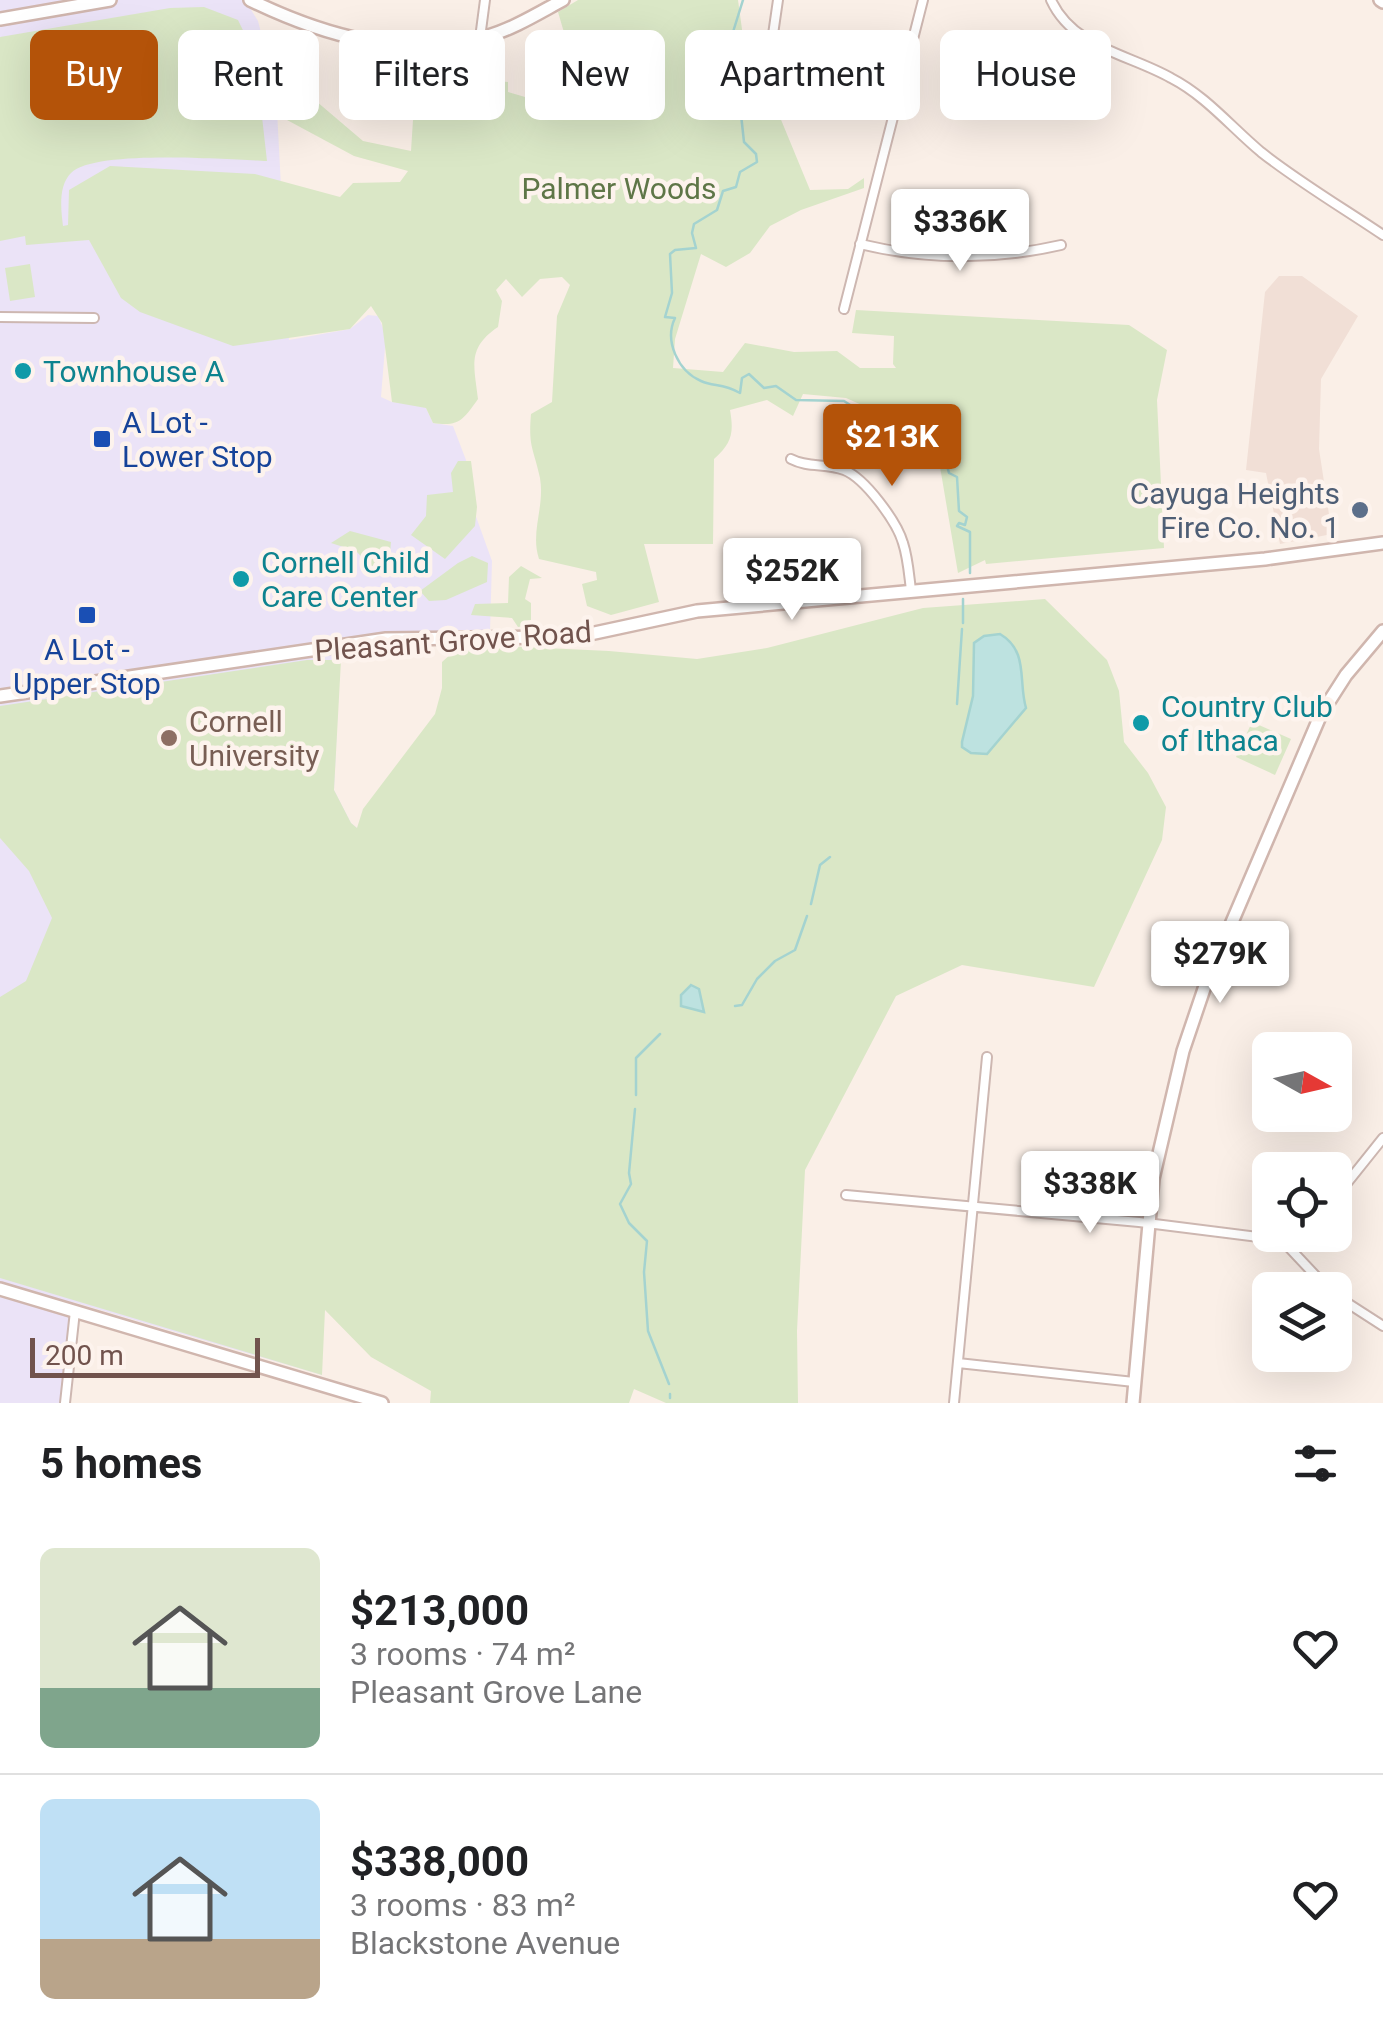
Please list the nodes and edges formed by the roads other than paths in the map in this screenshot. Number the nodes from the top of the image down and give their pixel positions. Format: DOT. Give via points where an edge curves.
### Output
graph roads {
  1 [pos="110,0"];
  2 [pos="250,0"];
  3 [pos="485,0"];
  4 [pos="562,0"];
  5 [pos="778,0"];
  6 [pos="923,0"];
  7 [pos="1051,0"];
  8 [pos="0,19"];
  9 [pos="481,30"];
  10 [pos="503,30"];
  11 [pos="774,30"];
  12 [pos="339,34"];
  13 [pos="1383,235"];
  14 [pos="860,244"];
  15 [pos="1061,245"];
  16 [pos="844,308"];
  17 [pos="0,317"];
  18 [pos="94,318"];
  19 [pos="791,459"];
  20 [pos="1383,543"];
  21 [pos="910,590"];
  22 [pos="1383,632"];
  23 [pos="0,696"];
  24 [pos="987,1057"];
  25 [pos="1383,1138"];
  26 [pos="1352,1177"];
  27 [pos="846,1195"];
  28 [pos="972,1206"];
  29 [pos="1148,1223"];
  30 [pos="1252,1234"];
  31 [pos="1297,1252"];
  32 [pos="1314,1272"];
  33 [pos="0,1289"];
  34 [pos="1352,1307"];
  35 [pos="75,1311"];
  36 [pos="1383,1326"];
  37 [pos="958,1363"];
  38 [pos="1134,1382"];
  39 [pos="65,1403"];
  40 [pos="382,1403"];
  41 [pos="954,1403"];
  42 [pos="1133,1403"];
  1 -- 8 [label="street"];
  2 -- 12 [label="street"];
  3 -- 9 [label="street"];
  4 -- 10 [label="street"];
  5 -- 11 [label="street"];
  6 -- 14 [label="street"];
  7 -- 13 [label="street" via="1081,36 1193,91 1264,154"];
  14 -- 15 [label="street" via="908,254 986,256"];
  14 -- 16 [label="street"];
  17 -- 18 [label="street"];
  19 -- 21 [label="street" via="845,470 858,480 902,538"];
  20 -- 21 [label="street, Pleasant Grove Road"];
  21 -- 23 [label="street, Pleasant Grove Road" via="697,610 590,634 386,639"];
  22 -- 29 [label="street" via="1321,714 1206,984 1162,1131"];
  24 -- 28 [label="street"];
  25 -- 26 [label="street"];
  27 -- 28 [label="street"];
  28 -- 29 [label="street"];
  28 -- 37 [label="street"];
  29 -- 30 [label="street"];
  29 -- 38 [label="street"];
  31 -- 32 [label="street"];
  33 -- 35 [label="street"];
  34 -- 36 [label="street"];
  35 -- 39 [label="street"];
  35 -- 40 [label="street"];
  37 -- 38 [label="street"];
  37 -- 41 [label="street"];
  38 -- 42 [label="street"];
}
